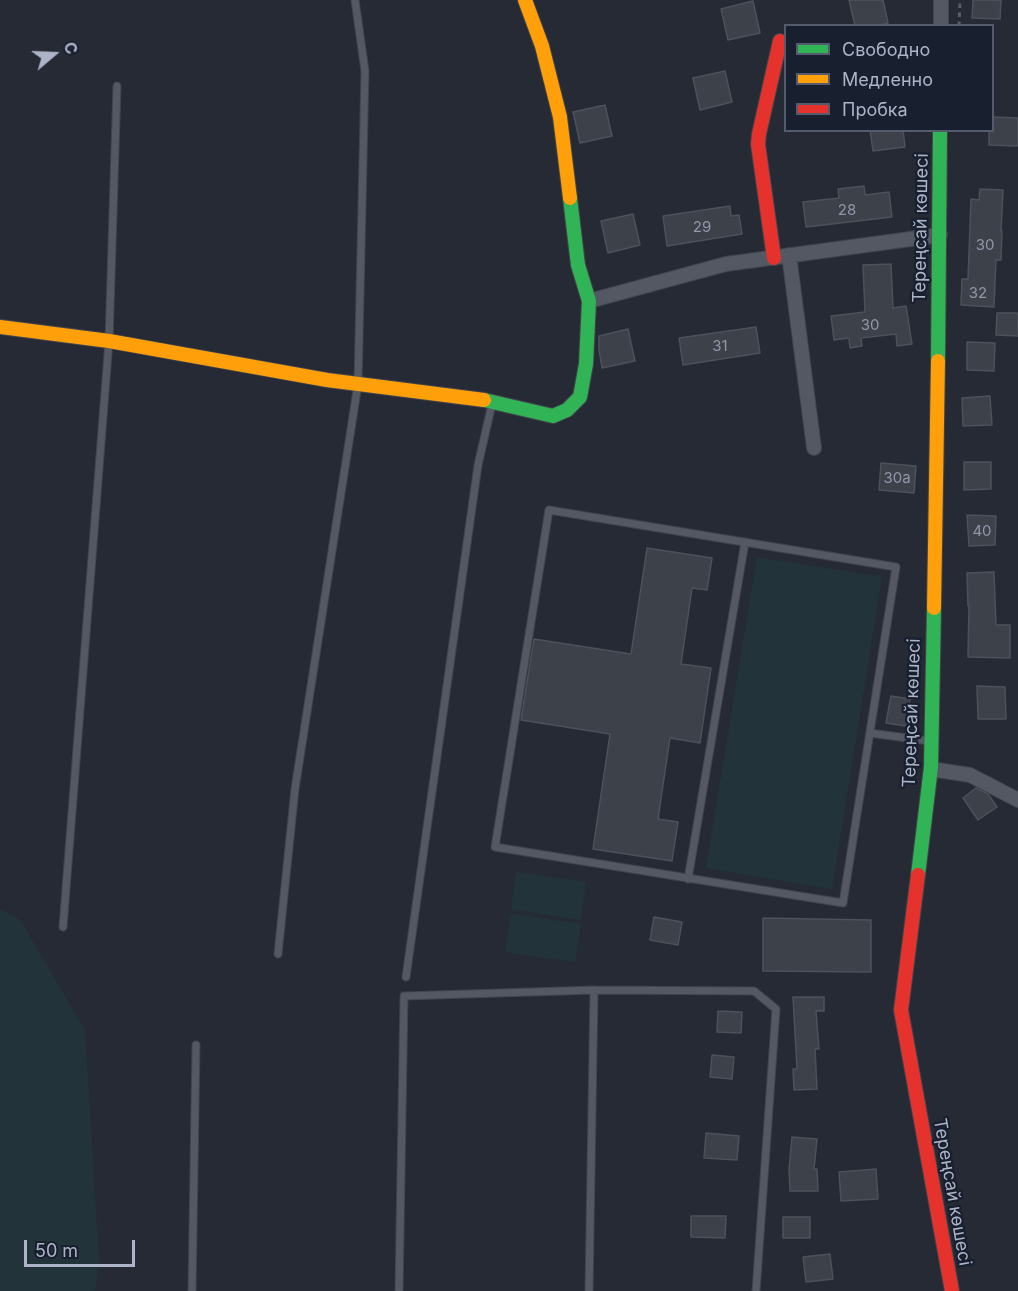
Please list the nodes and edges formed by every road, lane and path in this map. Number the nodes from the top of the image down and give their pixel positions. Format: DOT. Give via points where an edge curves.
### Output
graph roads {
  1 [pos="355,0"];
  2 [pos="525,0"];
  3 [pos="941,0"];
  4 [pos="960,0"];
  5 [pos="940,24"];
  6 [pos="959,24"];
  7 [pos="780,41"];
  8 [pos="117,86"];
  9 [pos="940,132"];
  10 [pos="940,235"];
  11 [pos="789,255"];
  12 [pos="774,258"];
  13 [pos="589,302"];
  14 [pos="0,327"];
  15 [pos="109,341"];
  16 [pos="358,384"];
  17 [pos="492,402"];
  18 [pos="814,448"];
  19 [pos="745,542"];
  20 [pos="870,733"];
  21 [pos="931,741"];
  22 [pos="931,769"];
  23 [pos="1018,800"];
  24 [pos="688,879"];
  25 [pos="63,927"];
  26 [pos="278,954"];
  27 [pos="406,976"];
  28 [pos="594,990"];
  29 [pos="196,1045"];
  30 [pos="192,1291"];
  31 [pos="399,1291"];
  32 [pos="588,1291"];
  33 [pos="756,1291"];
  34 [pos="952,1291"];
  1 -- 16 [label="lane" via="365,71"];
  2 -- 13 [label="street" via="542,46 560,117 578,265"];
  3 -- 5 [label="street"];
  4 -- 6 [label="path"];
  7 -- 12 [label="street" via="758,144"];
  8 -- 15 [label="lane"];
  9 -- 10 [label="street, Тереңсай көшесі"];
  10 -- 11 [label="street"];
  10 -- 21 [label="street, Тереңсай көшесі"];
  11 -- 12 [label="street"];
  11 -- 18 [label="street"];
  12 -- 13 [label="street" via="726,264"];
  13 -- 17 [label="street" via="580,397 567,410 553,416"];
  14 -- 15 [label="street"];
  15 -- 16 [label="street"];
  15 -- 25 [label="lane"];
  16 -- 17 [label="street"];
  16 -- 26 [label="lane" via="295,789"];
  17 -- 27 [label="lane" via="478,465"];
  19 -- 20 [label="lane" via="896,567"];
  19 -- 24 [label="lane"];
  19 -- 24 [label="lane" via="549,510 495,847"];
  20 -- 21 [label="lane"];
  20 -- 24 [label="lane" via="843,903"];
  21 -- 22 [label="street, Тереңсай көшесі"];
  22 -- 23 [label="street" via="970,774"];
  22 -- 34 [label="street, Тереңсай көшесі" via="901,1010"];
  28 -- 31 [label="lane" via="404,996"];
  28 -- 32 [label="lane"];
  28 -- 33 [label="lane" via="754,991 776,1009"];
  29 -- 30 [label="lane"];
}
